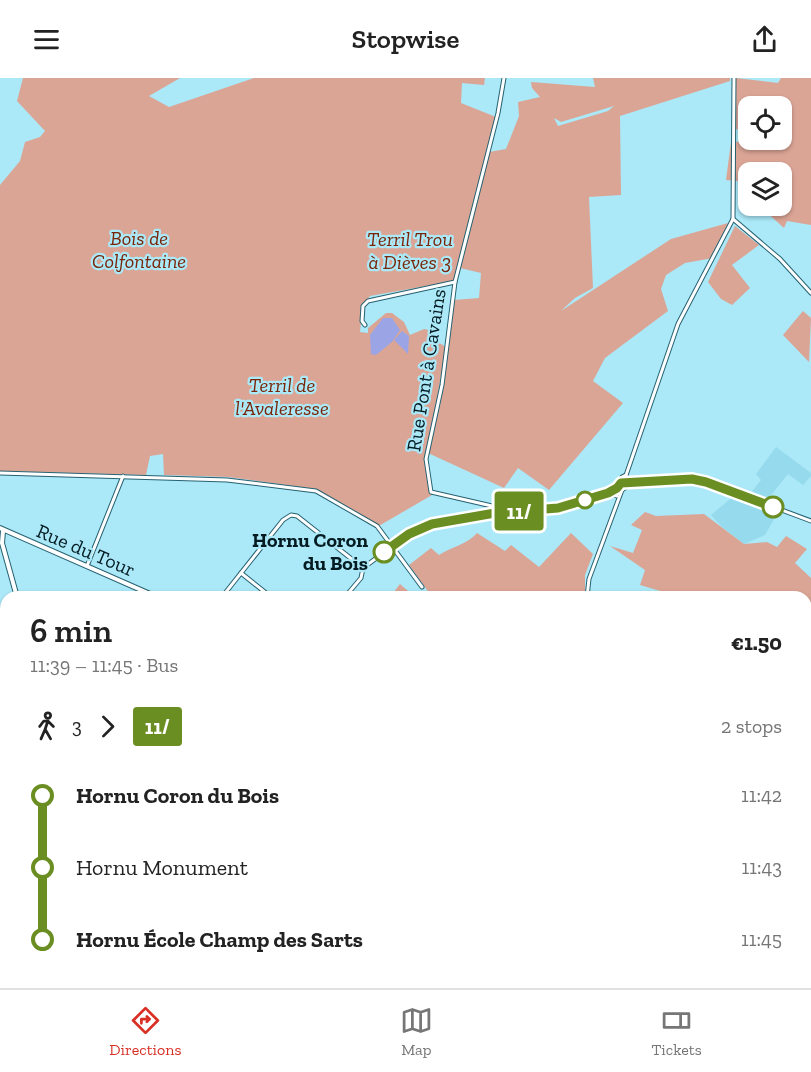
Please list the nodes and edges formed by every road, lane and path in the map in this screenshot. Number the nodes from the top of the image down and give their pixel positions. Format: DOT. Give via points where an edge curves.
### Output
graph roads {
  1 [pos="504,78"];
  2 [pos="734,78"];
  3 [pos="733,219"];
  4 [pos="455,282"];
  5 [pos="811,293"];
  6 [pos="365,325"];
  7 [pos="0,473"];
  8 [pos="123,476"];
  9 [pos="626,476"];
  10 [pos="632,484"];
  11 [pos="621,487"];
  12 [pos="607,493"];
  13 [pos="618,498"];
  14 [pos="495,513"];
  15 [pos="811,521"];
  16 [pos="1,529"];
  17 [pos="391,546"];
  18 [pos="87,566"];
  19 [pos="363,568"];
  20 [pos="241,573"];
  21 [pos="422,587"];
  22 [pos="15,591"];
  23 [pos="143,591"];
  24 [pos="227,591"];
  25 [pos="264,591"];
  26 [pos="350,591"];
  27 [pos="588,591"];
  1 -- 4 [label="street, Rue Pont à Cavains"];
  2 -- 3 [label="street"];
  3 -- 5 [label="street" via="780,259"];
  3 -- 9 [label="street" via="678,324"];
  4 -- 6 [label="street" via="368,301 363,306"];
  4 -- 14 [label="street, Rue Pont à Cavains" via="442,385 426,459 431,492 492,506"];
  7 -- 8 [label="street"];
  8 -- 17 [label="street" via="227,480 316,491 377,526"];
  8 -- 18 [label="street"];
  9 -- 10 [label="street"];
  9 -- 11 [label="street"];
  10 -- 11 [label="street"];
  10 -- 15 [label="street" via="657,480 706,482"];
  11 -- 12 [label="street"];
  11 -- 13 [label="street"];
  12 -- 13 [label="street"];
  12 -- 14 [label="street" via="558,508"];
  13 -- 27 [label="street"];
  14 -- 17 [label="street" via="432,524"];
  16 -- 18 [label="street, Rue du Tour"];
  16 -- 22 [label="street"];
  17 -- 19 [label="street"];
  17 -- 21 [label="street"];
  18 -- 23 [label="street, Rue du Tour"];
  19 -- 20 [label="street" via="294,514 286,517"];
  19 -- 26 [label="street" via="361,578"];
  20 -- 24 [label="street"];
  20 -- 25 [label="street"];
}
